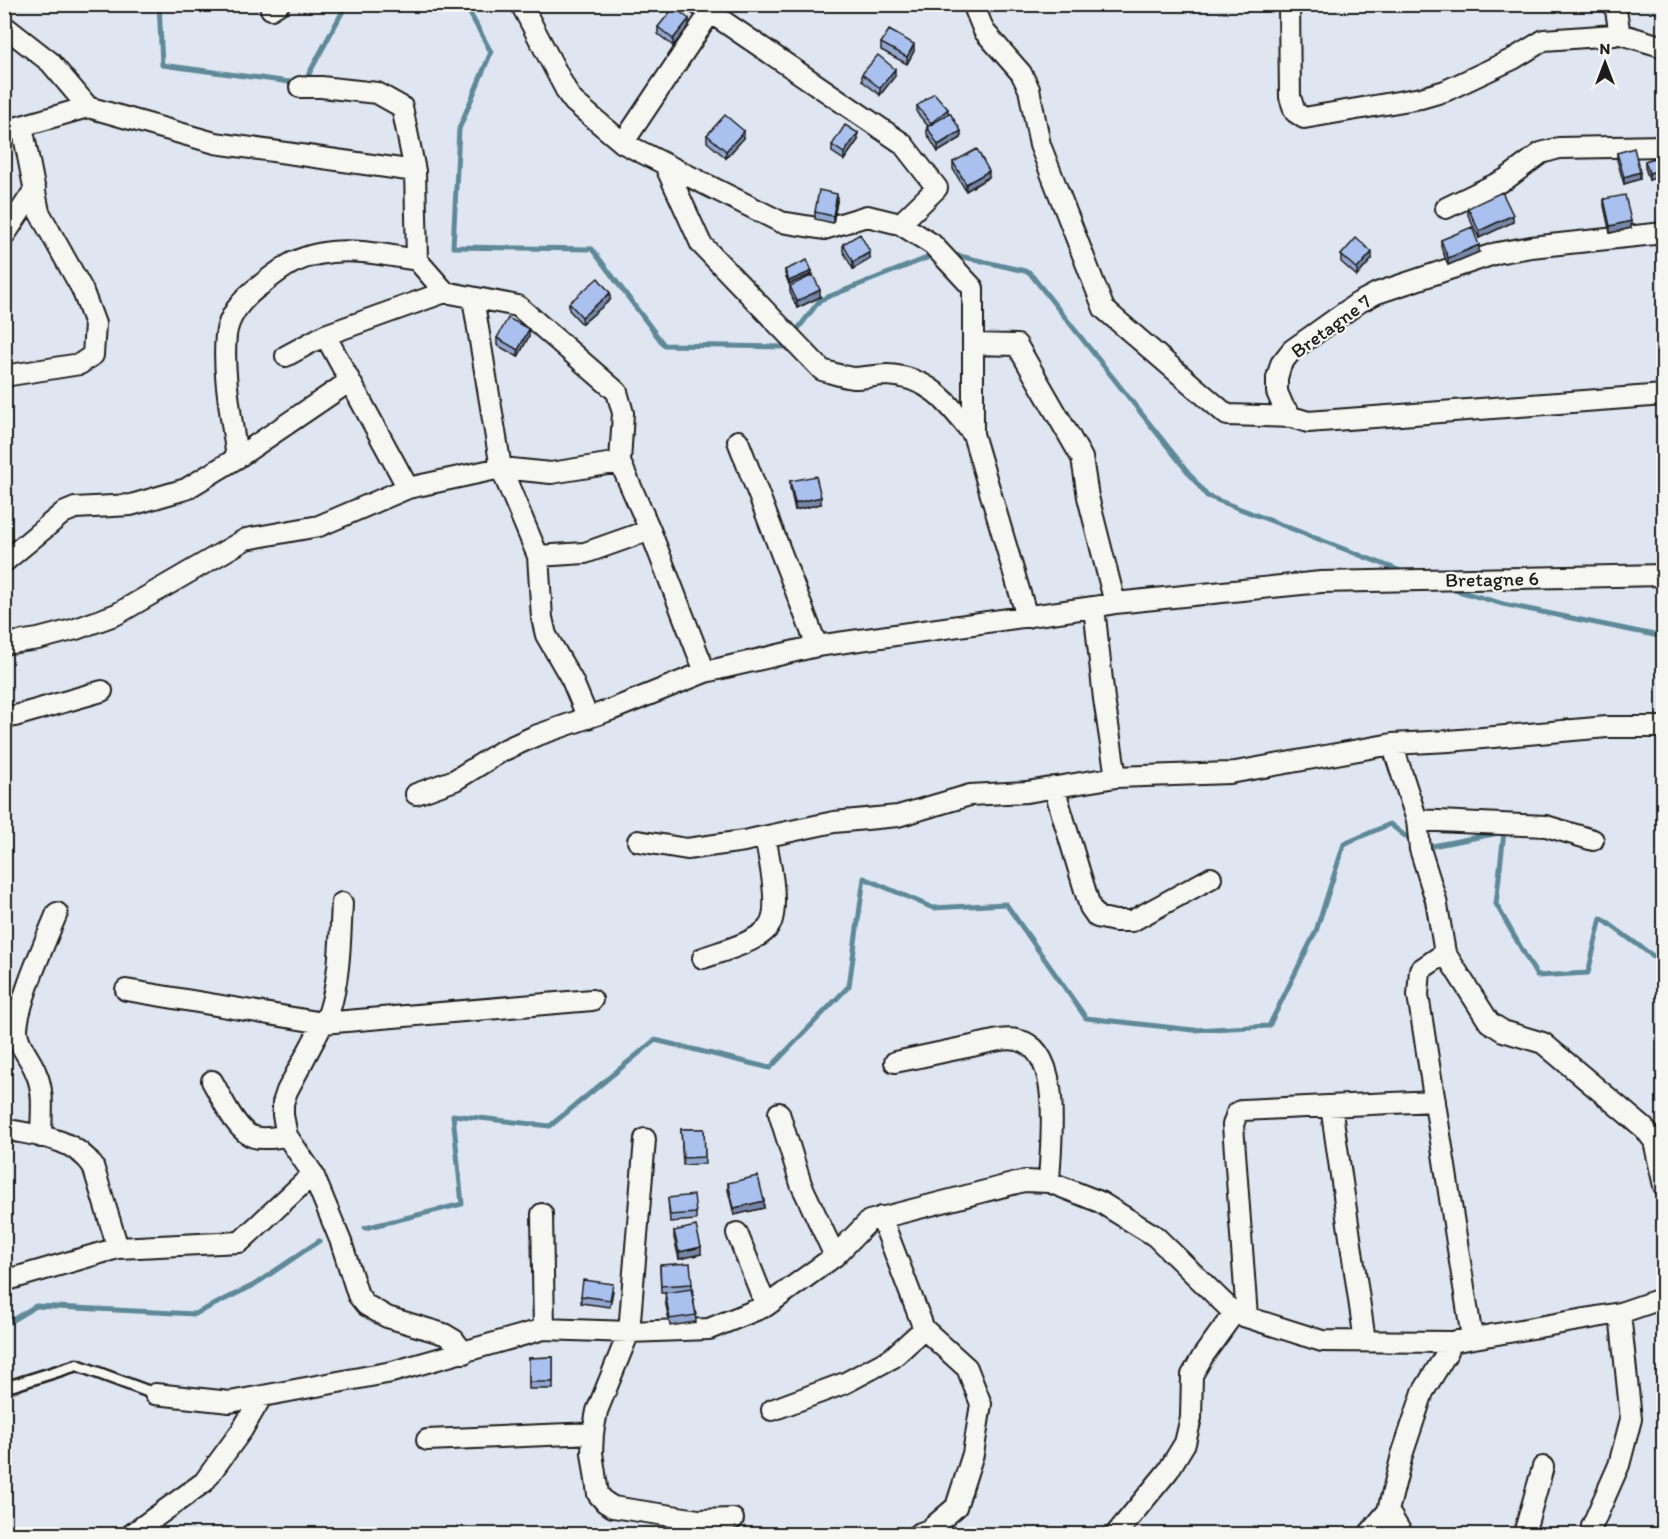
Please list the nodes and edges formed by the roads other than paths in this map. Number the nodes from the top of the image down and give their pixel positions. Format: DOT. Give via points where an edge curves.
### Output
graph roads {
  1 [pos="521,4"];
  2 [pos="973,4"];
  3 [pos="1289,4"];
  4 [pos="1615,4"];
  5 [pos="710,7"];
  6 [pos="4,26"];
  7 [pos="1617,33"];
  8 [pos="1664,47"];
  9 [pos="300,87"];
  10 [pos="88,107"];
  11 [pos="13,129"];
  12 [pos="623,143"];
  13 [pos="1664,146"];
  14 [pos="665,165"];
  15 [pos="415,171"];
  16 [pos="35,189"];
  17 [pos="1446,208"];
  18 [pos="900,224"];
  19 [pos="1664,233"];
  20 [pos="4,236"];
  21 [pos="417,260"];
  22 [pos="445,292"];
  23 [pos="473,298"];
  24 [pos="325,336"];
  25 [pos="973,344"];
  26 [pos="286,356"];
  27 [pos="4,376"];
  28 [pos="350,381"];
  29 [pos="1664,395"];
  30 [pos="1292,417"];
  31 [pos="973,434"];
  32 [pos="738,441"];
  33 [pos="237,458"];
  34 [pos="620,462"];
  35 [pos="501,468"];
  36 [pos="408,488"];
  37 [pos="650,530"];
  38 [pos="538,556"];
  39 [pos="4,561"];
  40 [pos="1664,575"];
  41 [pos="1115,603"];
  42 [pos="1094,607"];
  43 [pos="1026,617"];
  44 [pos="4,644"];
  45 [pos="817,646"];
  46 [pos="705,672"];
  47 [pos="102,691"];
  48 [pos="4,717"];
  49 [pos="588,718"];
  50 [pos="1664,727"];
  51 [pos="1392,744"];
  52 [pos="1116,777"];
  53 [pos="1054,787"];
  54 [pos="416,794"];
  55 [pos="1418,820"];
  56 [pos="765,837"];
  57 [pos="1593,840"];
  58 [pos="638,841"];
  59 [pos="1211,878"];
  60 [pos="342,903"];
  61 [pos="57,913"];
  62 [pos="1446,953"];
  63 [pos="703,958"];
  64 [pos="126,990"];
  65 [pos="592,1000"];
  66 [pos="323,1023"];
  67 [pos="895,1062"];
  68 [pos="212,1081"];
  69 [pos="1435,1101"];
  70 [pos="1331,1106"];
  71 [pos="779,1113"];
  72 [pos="4,1129"];
  73 [pos="287,1136"];
  74 [pos="41,1137"];
  75 [pos="645,1139"];
  76 [pos="1661,1163"];
  77 [pos="313,1174"];
  78 [pos="1049,1182"];
  79 [pos="1664,1186"];
  80 [pos="542,1214"];
  81 [pos="881,1217"];
  82 [pos="737,1233"];
  83 [pos="118,1248"];
  84 [pos="835,1256"];
  85 [pos="4,1281"];
  86 [pos="1664,1298"];
  87 [pos="766,1306"];
  88 [pos="1620,1313"];
  89 [pos="1240,1315"];
  90 [pos="544,1329"];
  91 [pos="924,1329"];
  92 [pos="629,1332"];
  93 [pos="1472,1338"];
  94 [pos="1365,1341"];
  95 [pos="1450,1342"];
  96 [pos="464,1353"];
  97 [pos="4,1388"];
  98 [pos="155,1394"];
  99 [pos="262,1396"];
  100 [pos="772,1410"];
  101 [pos="593,1433"];
  102 [pos="427,1440"];
  103 [pos="1543,1467"];
  104 [pos="1388,1512"];
  105 [pos="733,1519"];
  106 [pos="132,1534"];
  107 [pos="918,1534"];
  108 [pos="1116,1534"];
  109 [pos="1370,1534"];
  110 [pos="1402,1534"];
  111 [pos="1524,1534"];
  112 [pos="1592,1534"];
  1 -- 12 [label="street" via="574,102"];
  2 -- 30 [label="street" via="984,31 1022,73 1029,89 1040,145 1104,309 1227,415"];
  3 -- 7 [label="street" via="1290,97 1295,112 1304,118 1446,91 1544,40"];
  4 -- 7 [label="street"];
  5 -- 12 [label="street"];
  5 -- 18 [label="street" via="903,143 937,188"];
  6 -- 10 [label="street" via="50,62"];
  7 -- 8 [label="street"];
  9 -- 15 [label="street" via="377,93 402,107"];
  10 -- 11 [label="street"];
  10 -- 15 [label="street" via="215,143"];
  11 -- 16 [label="street"];
  12 -- 14 [label="street"];
  13 -- 17 [label="street" via="1558,148 1541,153 1506,179"];
  14 -- 18 [label="street" via="781,222 824,229 867,216"];
  14 -- 31 [label="street" via="701,244 822,369 853,378 907,377 945,399"];
  15 -- 21 [label="street"];
  16 -- 20 [label="street"];
  16 -- 27 [label="street" via="39,212 82,289 95,324 93,355 80,364"];
  18 -- 25 [label="street" via="932,244 973,288"];
  19 -- 30 [label="street, Bretagne 7" via="1497,253 1377,293 1292,350 1281,364 1277,392"];
  21 -- 22 [label="street"];
  21 -- 33 [label="street" via="345,250 319,253 291,264 255,289 233,311 226,333 226,358"];
  22 -- 23 [label="street"];
  22 -- 24 [label="street"];
  23 -- 34 [label="street" via="518,306 617,392 623,413"];
  23 -- 35 [label="street"];
  24 -- 26 [label="street"];
  24 -- 28 [label="street"];
  25 -- 31 [label="street"];
  25 -- 41 [label="street" via="1017,345 1082,458"];
  28 -- 33 [label="street"];
  28 -- 36 [label="street"];
  29 -- 30 [label="street" via="1308,422"];
  31 -- 43 [label="street"];
  32 -- 45 [label="street"];
  33 -- 39 [label="street" via="186,489 164,496 131,505 75,508 63,513"];
  34 -- 35 [label="street" via="551,473"];
  34 -- 37 [label="street"];
  35 -- 36 [label="street"];
  35 -- 38 [label="street"];
  36 -- 44 [label="street" via="320,526 246,539 117,614 76,629"];
  37 -- 38 [label="street" via="585,553"];
  37 -- 46 [label="street"];
  38 -- 49 [label="street" via="546,635"];
  40 -- 41 [label="street, Bretagne 6" via="1321,582"];
  41 -- 42 [label="street, Bretagne 6"];
  42 -- 43 [label="street, Bretagne 6"];
  42 -- 52 [label="street"];
  43 -- 45 [label="street, Bretagne 6"];
  45 -- 46 [label="street, Bretagne 6"];
  46 -- 49 [label="street, Bretagne 6"];
  47 -- 48 [label="street"];
  49 -- 54 [label="street, Bretagne 6" via="535,736 455,780"];
  50 -- 51 [label="street" via="1606,727"];
  51 -- 52 [label="street" via="1230,773"];
  51 -- 55 [label="street"];
  52 -- 53 [label="street"];
  53 -- 56 [label="street" via="970,795 898,816 834,822"];
  53 -- 59 [label="street" via="1090,907 1097,917 1132,921"];
  55 -- 57 [label="street" via="1546,826"];
  55 -- 62 [label="street" via="1420,849 1436,900"];
  56 -- 58 [label="street" via="687,849"];
  56 -- 63 [label="street" via="772,921 753,938"];
  60 -- 66 [label="street" via="337,984"];
  61 -- 74 [label="street" via="26,994 17,1032 39,1081"];
  62 -- 69 [label="street" via="1420,970 1419,978 1418,995"];
  62 -- 76 [label="street" via="1489,1023 1543,1043 1644,1128 1654,1141"];
  64 -- 66 [label="street"];
  65 -- 66 [label="street"];
  66 -- 73 [label="street" via="287,1090 283,1115"];
  67 -- 78 [label="street" via="999,1041 1017,1039 1033,1046 1052,1088"];
  68 -- 73 [label="street" via="244,1132 252,1137"];
  69 -- 70 [label="street"];
  69 -- 93 [label="street"];
  70 -- 89 [label="street" via="1242,1110 1234,1118"];
  70 -- 94 [label="street"];
  71 -- 84 [label="street" via="801,1184"];
  72 -- 74 [label="street"];
  73 -- 77 [label="street"];
  74 -- 83 [label="street" via="71,1145 86,1155 93,1166"];
  75 -- 92 [label="street"];
  76 -- 79 [label="street"];
  77 -- 83 [label="street" via="240,1242"];
  77 -- 96 [label="street" via="358,1295 366,1305 387,1317 444,1334"];
  78 -- 81 [label="street" via="1024,1180"];
  78 -- 89 [label="street" via="1100,1202 1155,1236"];
  80 -- 90 [label="street"];
  81 -- 84 [label="street" via="869,1221"];
  81 -- 91 [label="street"];
  82 -- 87 [label="street"];
  83 -- 85 [label="street"];
  84 -- 87 [label="street"];
  86 -- 88 [label="street"];
  87 -- 92 [label="street" via="709,1329"];
  88 -- 93 [label="street"];
  88 -- 112 [label="street" via="1630,1419 1618,1465"];
  89 -- 94 [label="street" via="1322,1341"];
  89 -- 108 [label="street" via="1203,1356 1192,1375 1191,1418 1185,1443 1168,1471"];
  90 -- 92 [label="street"];
  90 -- 96 [label="street"];
  91 -- 100 [label="street" via="892,1358 845,1383"];
  91 -- 107 [label="street" via="967,1368 981,1404 974,1454 956,1507 929,1530"];
  92 -- 101 [label="street" via="597,1411"];
  93 -- 95 [label="street"];
  94 -- 95 [label="street"];
  95 -- 104 [label="street" via="1423,1392"];
  96 -- 99 [label="street" via="392,1372"];
  97 -- 98 [label="lane" via="77,1365"];
  98 -- 99 [label="street" via="230,1402"];
  99 -- 106 [label="street" via="204,1482"];
  101 -- 102 [label="street"];
  101 -- 105 [label="street" via="598,1494 613,1507 698,1520"];
  103 -- 111 [label="street"];
  104 -- 109 [label="street"];
  104 -- 110 [label="street"];
}
